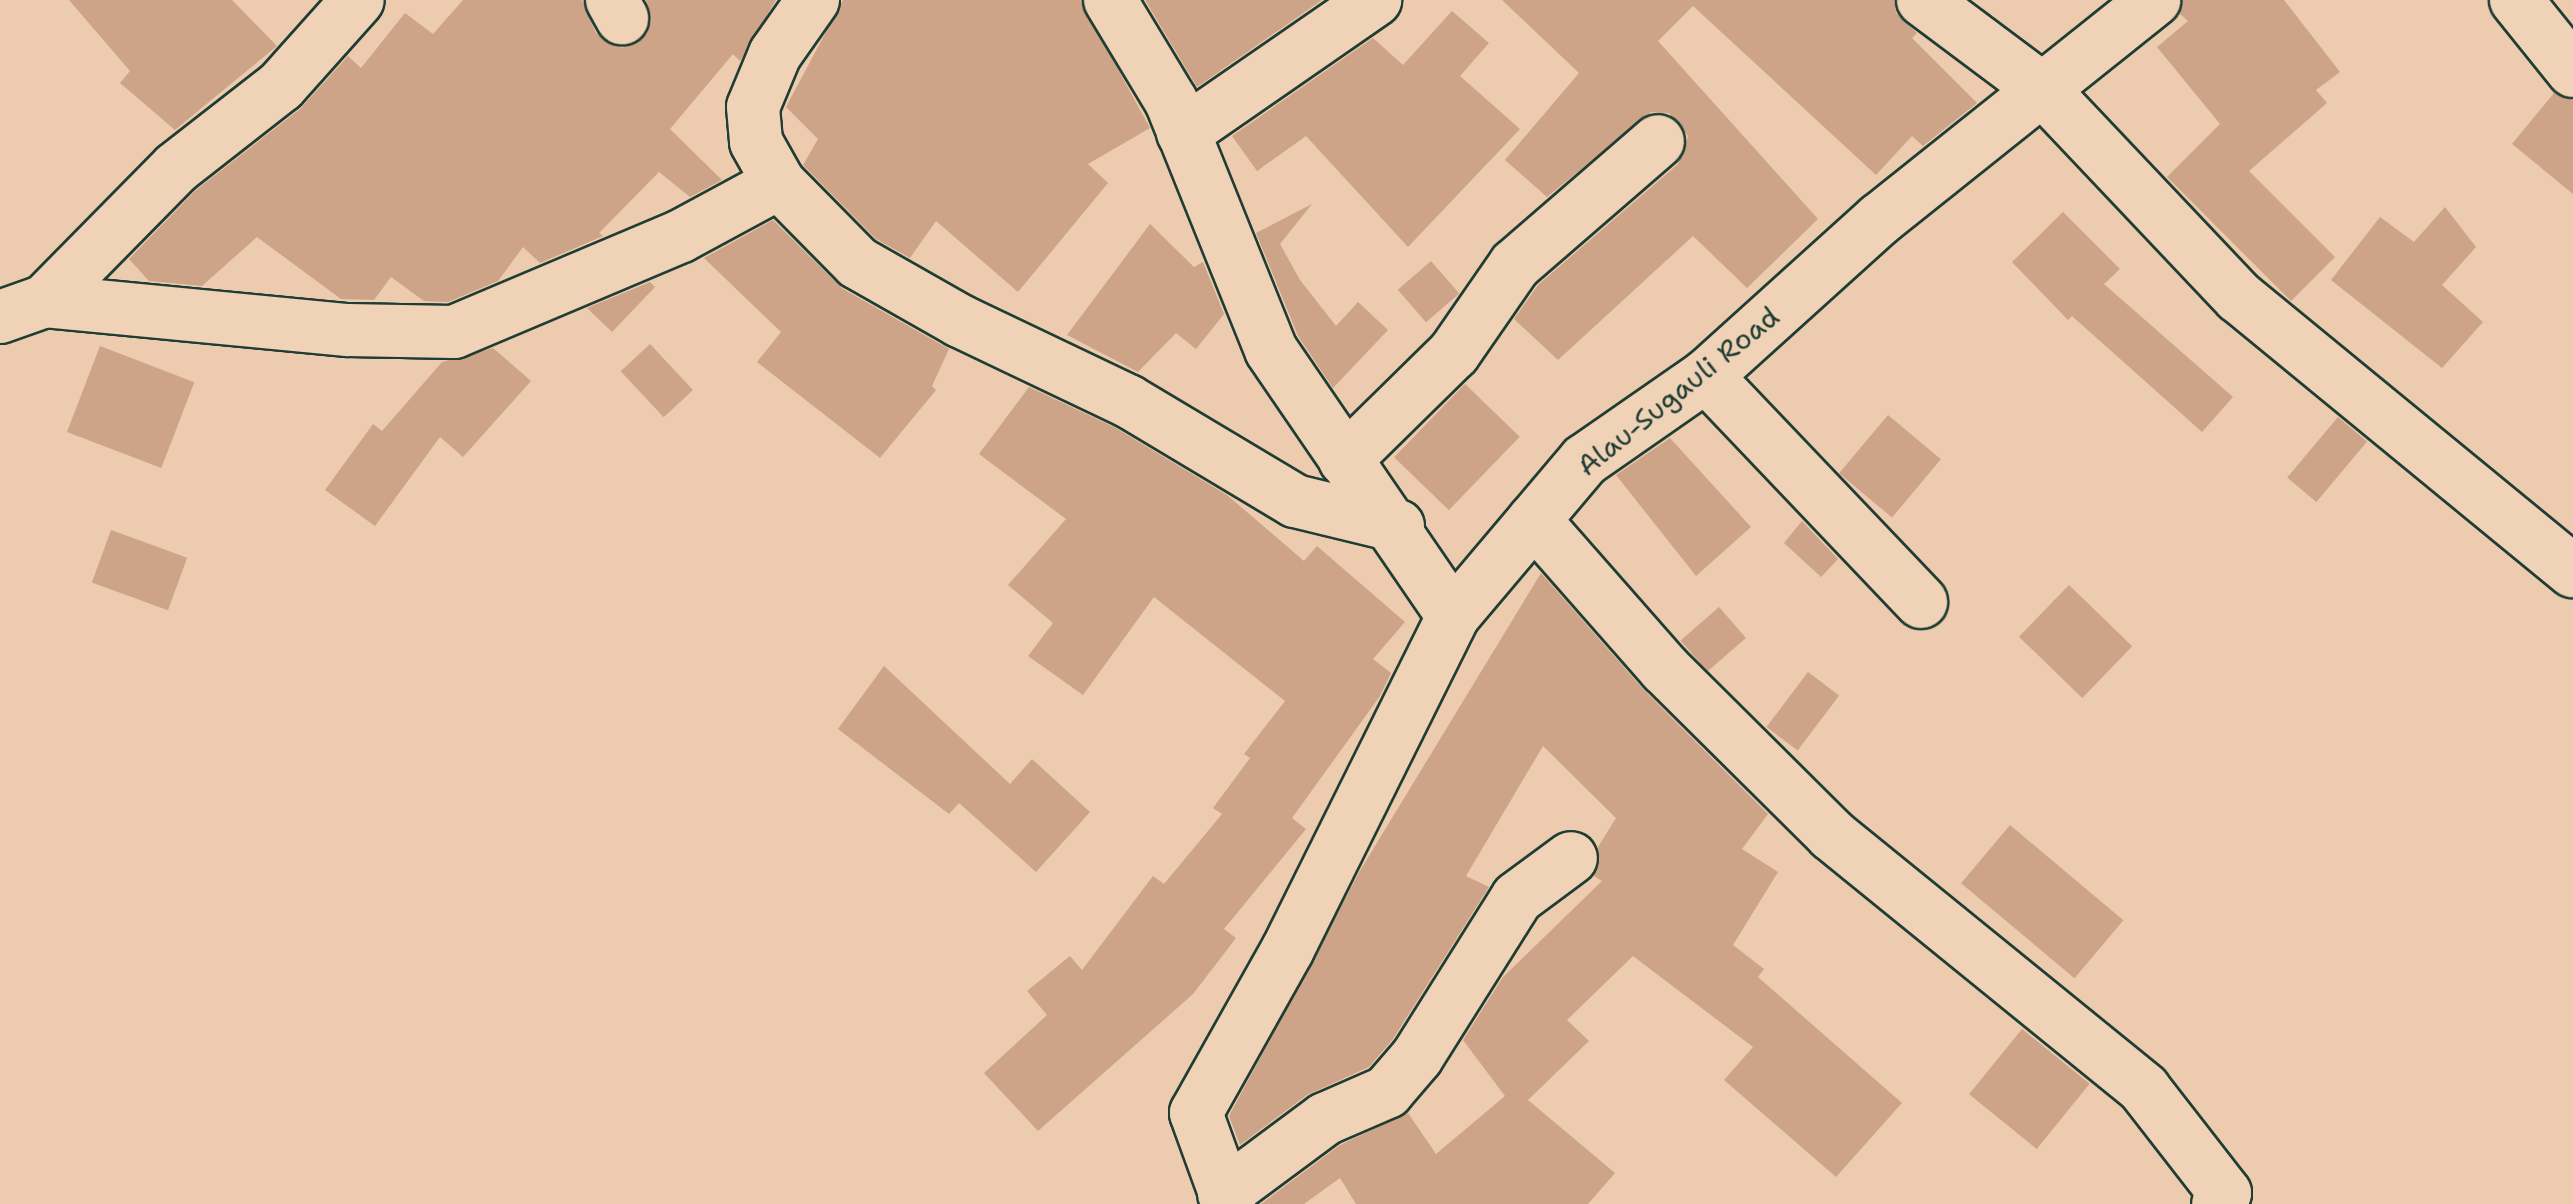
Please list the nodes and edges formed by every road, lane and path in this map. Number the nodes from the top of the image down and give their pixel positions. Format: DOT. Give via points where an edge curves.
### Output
graph roads {
  1 [pos="358,0"];
  2 [pos="814,0"];
  3 [pos="1110,0"];
  4 [pos="1375,0"];
  5 [pos="1923,0"];
  6 [pos="2154,0"];
  7 [pos="2516,0"];
  8 [pos="2573,71"];
  9 [pos="2042,89"];
  10 [pos="1183,133"];
  11 [pos="1658,141"];
  12 [pos="779,183"];
  13 [pos="22,309"];
  14 [pos="1706,376"];
  15 [pos="1345,460"];
  16 [pos="1534,520"];
  17 [pos="1398,526"];
  18 [pos="2573,571"];
  19 [pos="1920,602"];
  20 [pos="1454,616"];
  21 [pos="1571,858"];
  22 [pos="1227,1199"];
  23 [pos="2218,1204"];
  1 -- 13 [label="street" via="281,86 176,168"];
  2 -- 12 [label="street" via="775,54 753,107 756,142"];
  3 -- 10 [label="street"];
  4 -- 10 [label="street"];
  5 -- 9 [label="street"];
  6 -- 9 [label="street, Alau-Sugauli Road"];
  7 -- 8 [label="street"];
  9 -- 14 [label="street, Alau-Sugauli Road" via="1880,219"];
  9 -- 18 [label="street" via="2239,297"];
  10 -- 15 [label="street" via="1271,350"];
  11 -- 15 [label="street" via="1514,266 1454,353"];
  12 -- 13 [label="street" via="681,236 454,332"];
  12 -- 17 [label="street" via="858,264 960,321 1128,401 1295,500"];
  14 -- 16 [label="street, Alau-Sugauli Road" via="1585,460"];
  14 -- 19 [label="street"];
  15 -- 17 [label="street"];
  16 -- 20 [label="street, Alau-Sugauli Road"];
  16 -- 23 [label="street" via="1665,669 1832,835 2144,1089 2224,1193"];
  17 -- 20 [label="street"];
  20 -- 22 [label="street, Alau-Sugauli Road" via="1288,949 1196,1113"];
  21 -- 22 [label="street" via="1517,898 1417,1057 1387,1092 1325,1120"];
}
